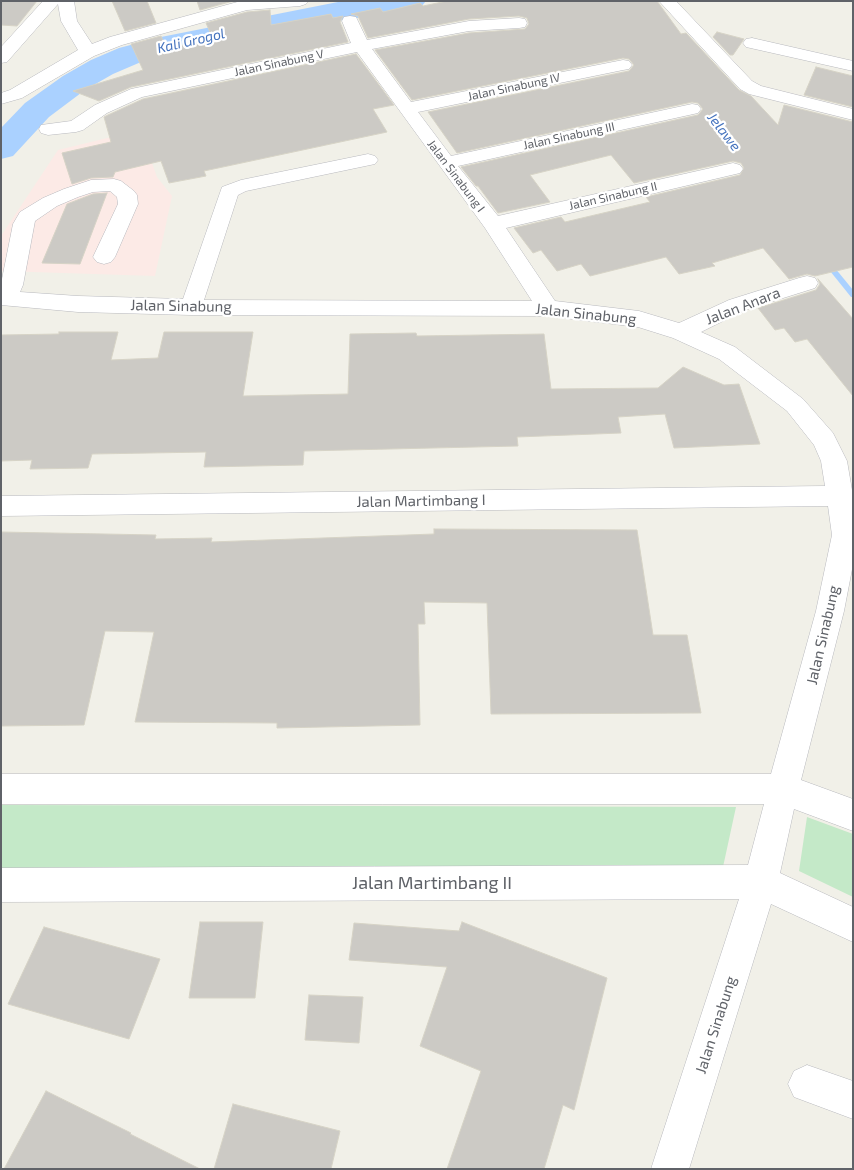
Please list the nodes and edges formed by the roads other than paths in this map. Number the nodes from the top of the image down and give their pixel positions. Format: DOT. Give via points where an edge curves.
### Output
graph roads {
  1 [pos="52,1"];
  2 [pos="66,1"];
  3 [pos="300,1"];
  4 [pos="666,1"];
  5 [pos="246,3"];
  6 [pos="350,21"];
  7 [pos="519,23"];
  8 [pos="752,43"];
  9 [pos="361,46"];
  10 [pos="88,52"];
  11 [pos="1,58"];
  12 [pos="623,64"];
  13 [pos="853,66"];
  14 [pos="1,99"];
  15 [pos="406,109"];
  16 [pos="692,109"];
  17 [pos="853,115"];
  18 [pos="48,129"];
  19 [pos="368,160"];
  20 [pos="446,164"];
  21 [pos="733,169"];
  22 [pos="493,224"];
  23 [pos="104,257"];
  24 [pos="806,284"];
  25 [pos="4,298"];
  26 [pos="191,307"];
  27 [pos="548,308"];
  28 [pos="681,332"];
  29 [pos="840,496"];
  30 [pos="1,506"];
  31 [pos="1,789"];
  32 [pos="783,789"];
  33 [pos="853,815"];
  34 [pos="762,882"];
  35 [pos="1,885"];
  36 [pos="853,925"];
  37 [pos="807,1084"];
  38 [pos="853,1100"];
  39 [pos="670,1169"];
  1 -- 11 [label="street"];
  2 -- 10 [label="street" via="69,21"];
  3 -- 5 [label="street"];
  4 -- 17 [label="street" via="746,86"];
  5 -- 10 [label="street"];
  6 -- 9 [label="street, Jalan Sinabung I"];
  7 -- 9 [label="street, Jalan Sinabung V" via="470,26"];
  8 -- 13 [label="street"];
  9 -- 15 [label="street, Jalan Sinabung I"];
  9 -- 18 [label="street, Jalan Sinabung V" via="137,93 101,109 76,126"];
  10 -- 14 [label="street" via="16,94"];
  12 -- 15 [label="street, Jalan Sinabung IV"];
  15 -- 20 [label="street, Jalan Sinabung I"];
  16 -- 20 [label="street, Jalan Sinabung III"];
  19 -- 26 [label="street" via="229,191"];
  20 -- 22 [label="street, Jalan Sinabung I"];
  21 -- 22 [label="street, Jalan Sinabung II"];
  22 -- 27 [label="street, Jalan Sinabung I"];
  23 -- 25 [label="street" via="128,204 127,195 114,185 91,186 71,193 50,202 27,218 23,224 12,285"];
  24 -- 28 [label="street, Jalan Anara" via="737,305"];
  25 -- 26 [label="street, Jalan Sinabung"];
  26 -- 27 [label="street, Jalan Sinabung"];
  27 -- 28 [label="street, Jalan Sinabung" via="639,319"];
  28 -- 29 [label="street, Jalan Sinabung" via="727,352 795,405 824,440 834,461"];
  29 -- 30 [label="street, Jalan Martimbang I"];
  29 -- 32 [label="street, Jalan Sinabung" via="845,534 824,638"];
  31 -- 32 [label="street"];
  32 -- 33 [label="street"];
  32 -- 34 [label="street, Jalan Sinabung"];
  34 -- 35 [label="street, Jalan Martimbang II"];
  34 -- 36 [label="street, Jalan Martimbang II"];
  34 -- 39 [label="street, Jalan Sinabung"];
  37 -- 38 [label="street"];
}
